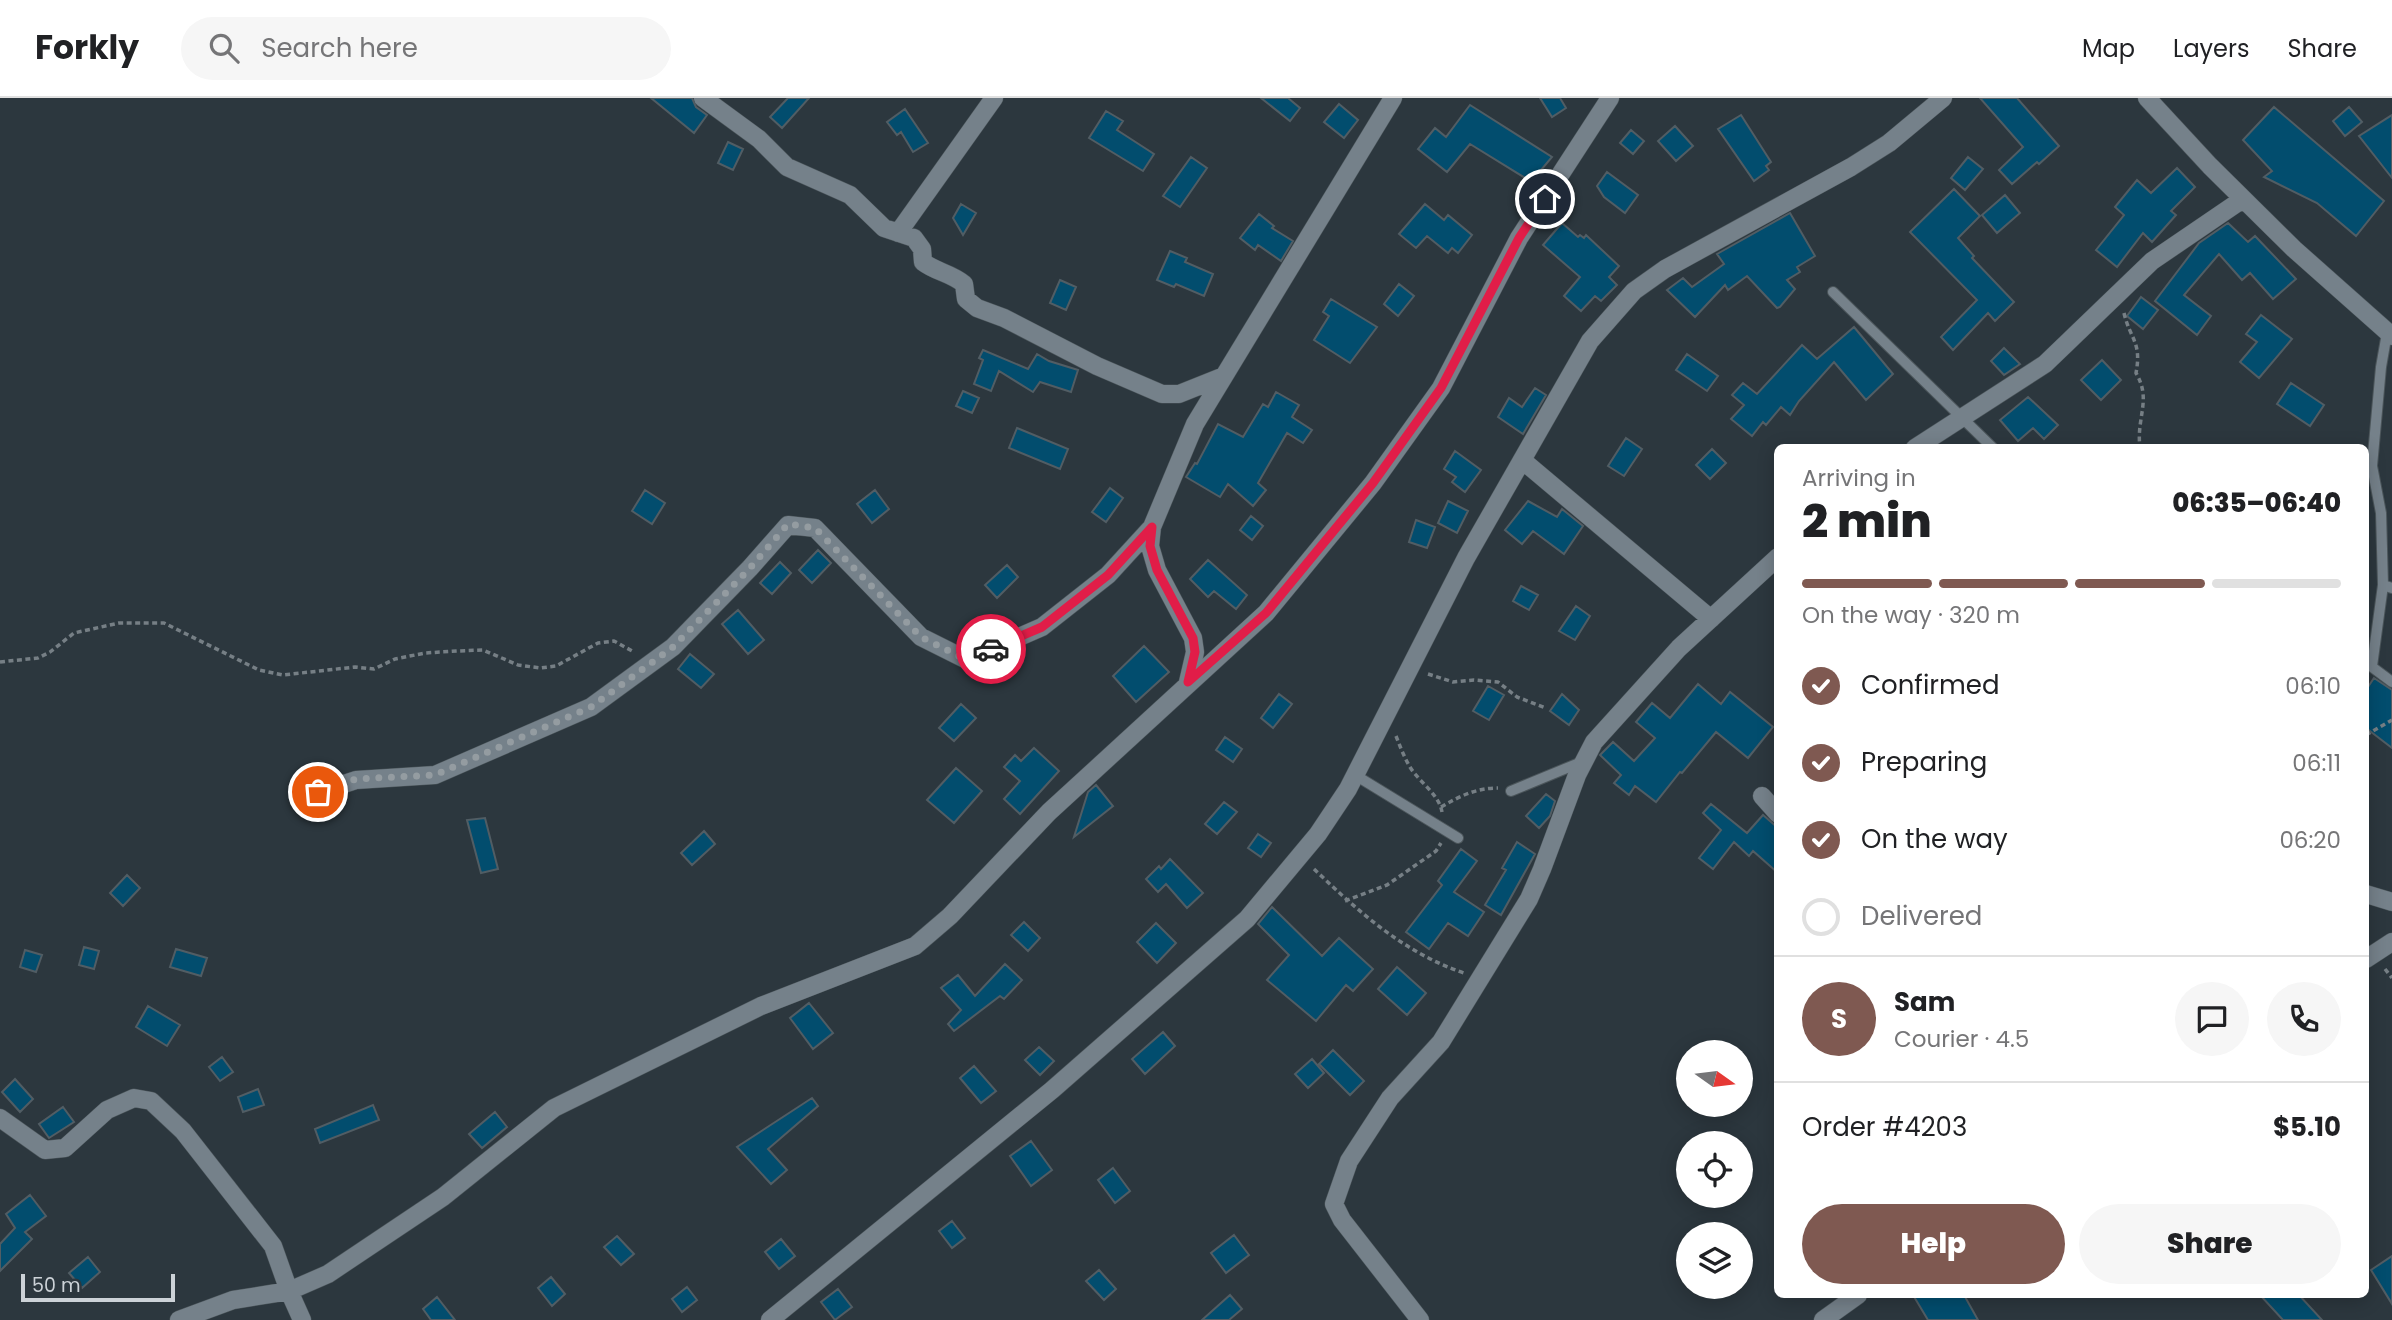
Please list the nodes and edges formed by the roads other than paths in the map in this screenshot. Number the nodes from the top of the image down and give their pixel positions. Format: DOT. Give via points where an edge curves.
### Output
graph roads {
  1 [pos="703,98"];
  2 [pos="994,98"];
  3 [pos="1393,98"];
  4 [pos="1610,98"];
  5 [pos="1942,98"];
  6 [pos="2147,98"];
  7 [pos="2243,199"];
  8 [pos="898,233"];
  9 [pos="1833,292"];
  10 [pos="2389,335"];
  11 [pos="1224,376"];
  12 [pos="1961,419"];
  13 [pos="1921,444"];
  14 [pos="1989,444"];
  15 [pos="1522,460"];
  16 [pos="1152,527"];
  17 [pos="1774,561"];
  18 [pos="2388,587"];
  19 [pos="1711,618"];
  20 [pos="2369,664"];
  21 [pos="1188,682"];
  22 [pos="2392,682"];
  23 [pos="1584,761"];
  24 [pos="1355,775"];
  25 [pos="1511,791"];
  26 [pos="1762,796"];
  27 [pos="299,799"];
  28 [pos="1774,810"];
  29 [pos="1458,838"];
  30 [pos="2369,895"];
  31 [pos="2392,902"];
  32 [pos="2392,942"];
  33 [pos="2369,957"];
  34 [pos="0,1118"];
  35 [pos="289,1291"];
  36 [pos="1854,1298"];
  37 [pos="180,1320"];
  38 [pos="302,1320"];
  39 [pos="770,1320"];
  40 [pos="1420,1320"];
  41 [pos="1823,1320"];
  1 -- 8 [label="street" via="760,139 787,167 850,195 884,228"];
  2 -- 8 [label="street"];
  3 -- 11 [label="street"];
  4 -- 21 [label="street" via="1519,238 1441,388 1266,613"];
  5 -- 15 [label="street" via="1889,143 1851,167 1665,269 1634,291 1590,341"];
  6 -- 7 [label="street"];
  7 -- 10 [label="street"];
  7 -- 12 [label="street" via="2152,261 2045,365"];
  8 -- 11 [label="street" via="914,238 922,249 923,262 932,269 964,284 966,299 977,308 1097,366 1163,394 1179,394"];
  9 -- 12 [label="lane"];
  10 -- 18 [label="lane" via="2381,367 2372,466"];
  11 -- 16 [label="street" via="1195,424"];
  12 -- 13 [label="street"];
  12 -- 14 [label="lane"];
  15 -- 19 [label="street"];
  15 -- 24 [label="street" via="1466,558"];
  16 -- 21 [label="street" via="1150,546 1157,570 1193,638 1195,652"];
  16 -- 27 [label="street" via="1108,575 1042,627 967,660 921,637 815,528 788,524 673,647 591,707 435,775 356,779"];
  17 -- 19 [label="street"];
  18 -- 20 [label="lane"];
  19 -- 23 [label="street" via="1594,742"];
  20 -- 22 [label="lane"];
  21 -- 35 [label="street" via="915,946 761,1006 554,1108 443,1197 328,1274"];
  23 -- 25 [label="lane"];
  23 -- 40 [label="street" via="1529,899 1441,1042 1390,1098 1341,1179 1334,1204 1342,1220"];
  24 -- 29 [label="lane"];
  24 -- 39 [label="street" via="1300,856 1247,919 1052,1090"];
  26 -- 28 [label="street"];
  30 -- 31 [label="street"];
  32 -- 33 [label="street"];
  34 -- 35 [label="street" via="45,1150 65,1148 107,1110 134,1098 151,1101 183,1131 273,1246"];
  35 -- 37 [label="street" via="233,1300"];
  35 -- 38 [label="street"];
  36 -- 41 [label="street"];
}
